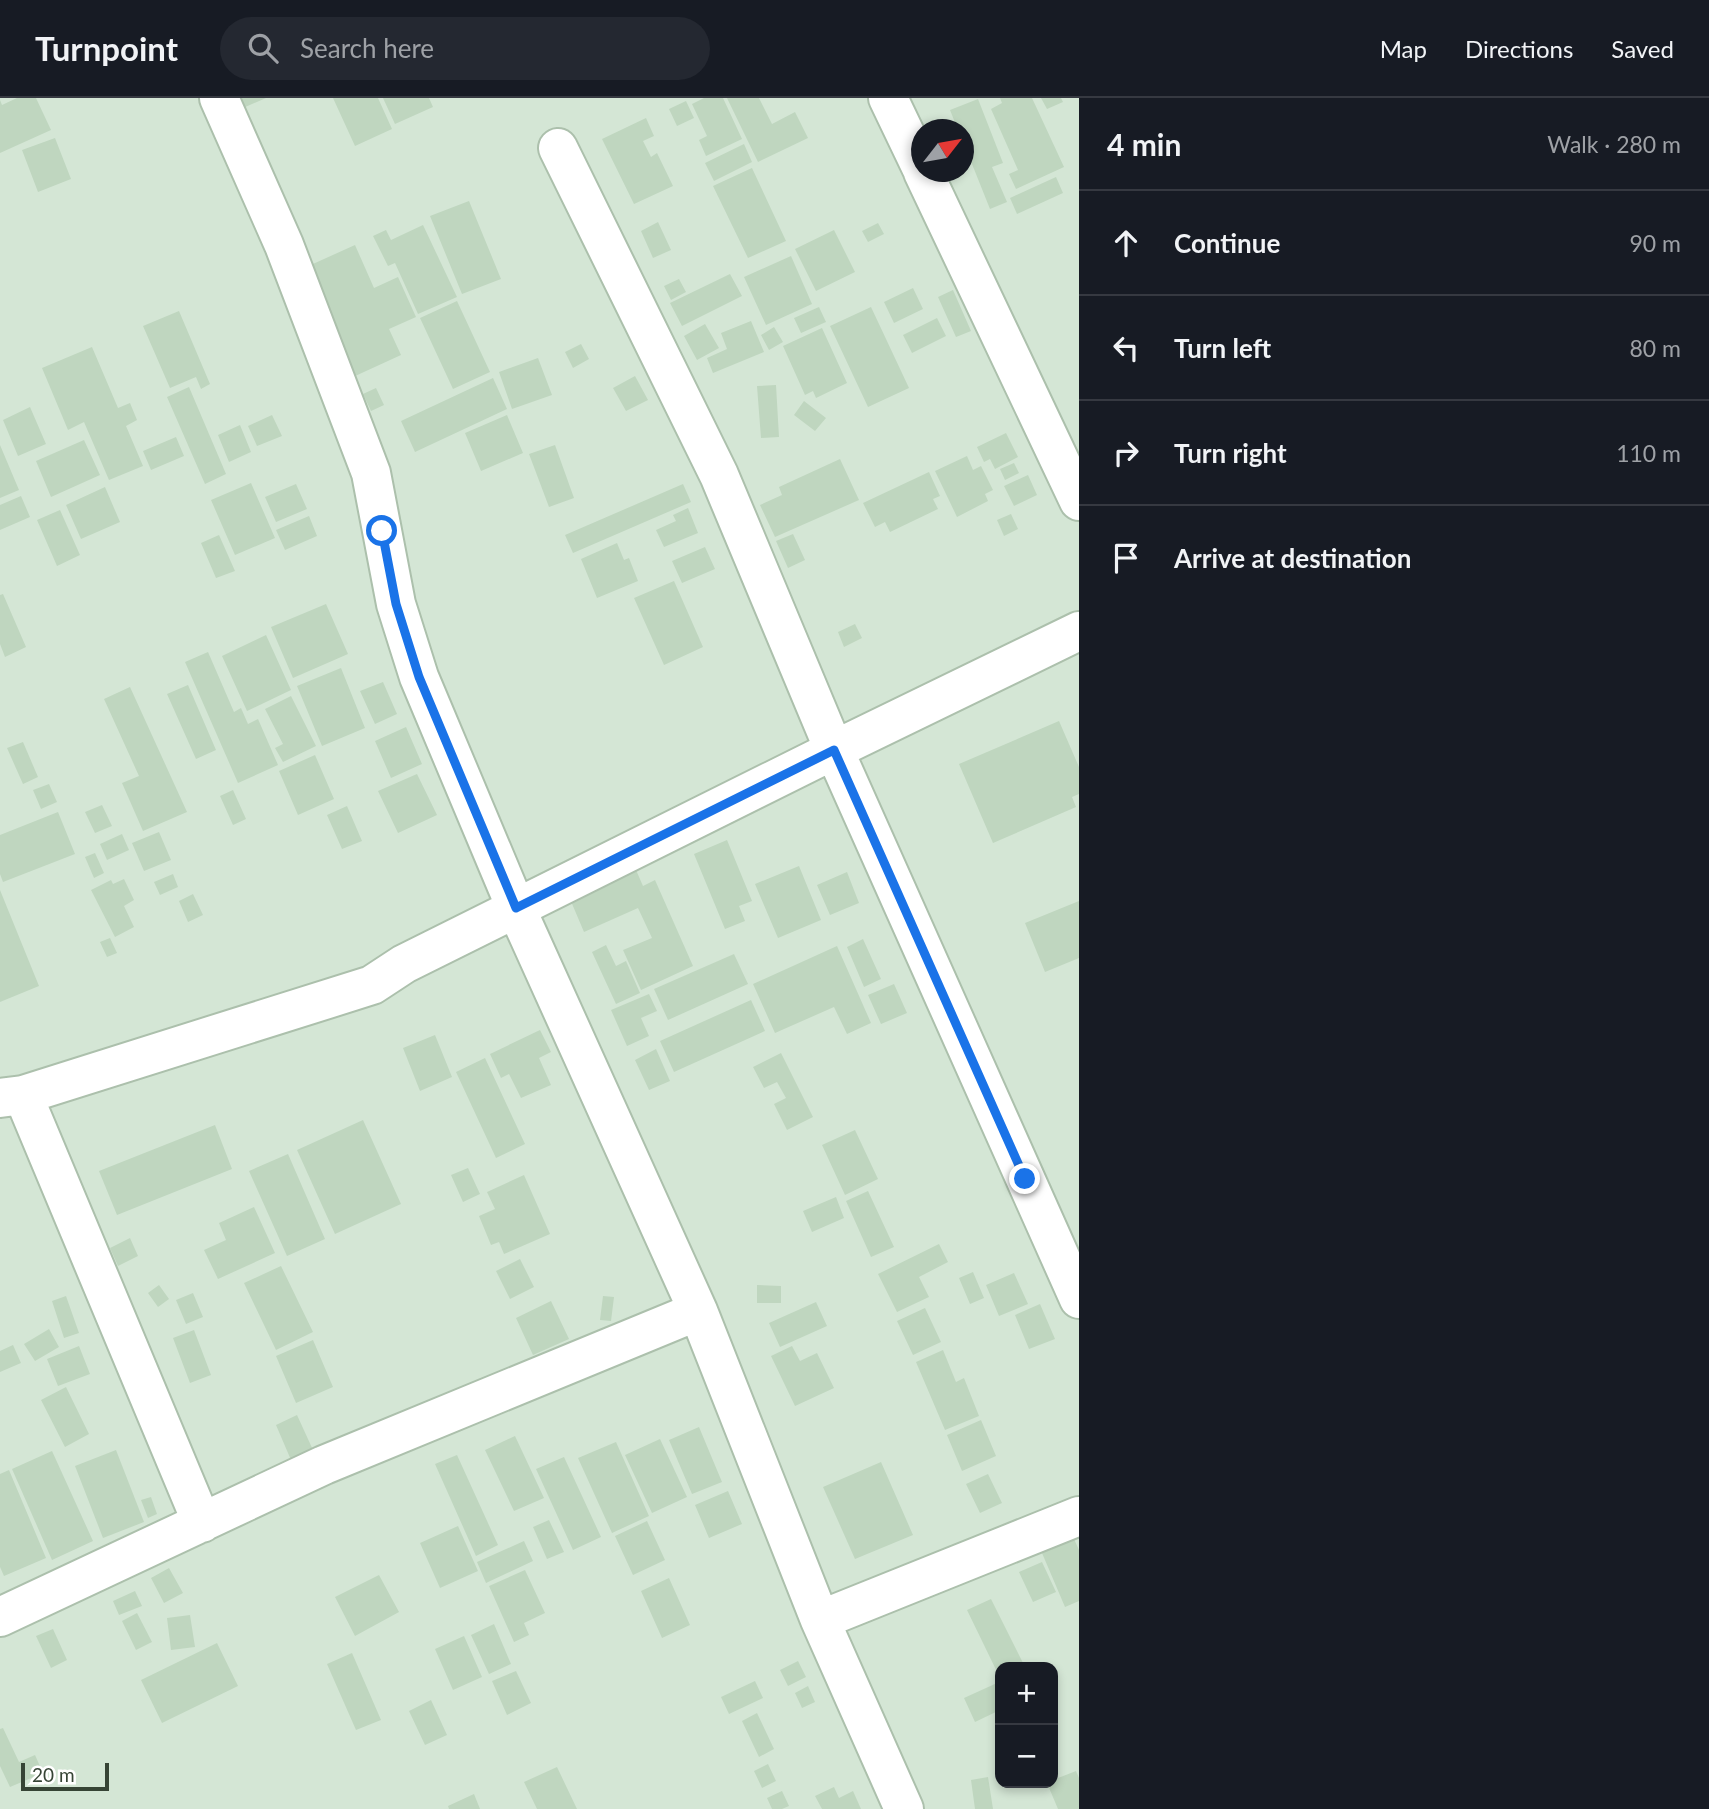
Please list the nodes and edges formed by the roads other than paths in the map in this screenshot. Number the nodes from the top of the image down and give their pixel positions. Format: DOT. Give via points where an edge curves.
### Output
graph roads {
  1 [pos="219,98"];
  2 [pos="888,98"];
  3 [pos="911,147"];
  4 [pos="558,148"];
  5 [pos="928,182"];
  6 [pos="1079,501"];
  7 [pos="1079,631"];
  8 [pos="834,750"];
  9 [pos="516,908"];
  10 [pos="12,1097"];
  11 [pos="1079,1299"];
  12 [pos="698,1311"];
  13 [pos="1079,1516"];
  14 [pos="202,1523"];
  15 [pos="0,1617"];
  16 [pos="820,1620"];
  17 [pos="904,1809"];
  1 -- 9 [label="street" via="284,245 371,473 396,604 419,677"];
  2 -- 3 [label="street"];
  4 -- 8 [label="street" via="719,475"];
  5 -- 6 [label="street"];
  7 -- 8 [label="street"];
  8 -- 9 [label="street"];
  8 -- 11 [label="street"];
  9 -- 10 [label="street" via="372,985"];
  9 -- 12 [label="street"];
  10 -- 14 [label="street"];
  12 -- 14 [label="street" via="324,1465"];
  12 -- 16 [label="street"];
  13 -- 16 [label="street"];
  14 -- 15 [label="street"];
  16 -- 17 [label="street"];
}
